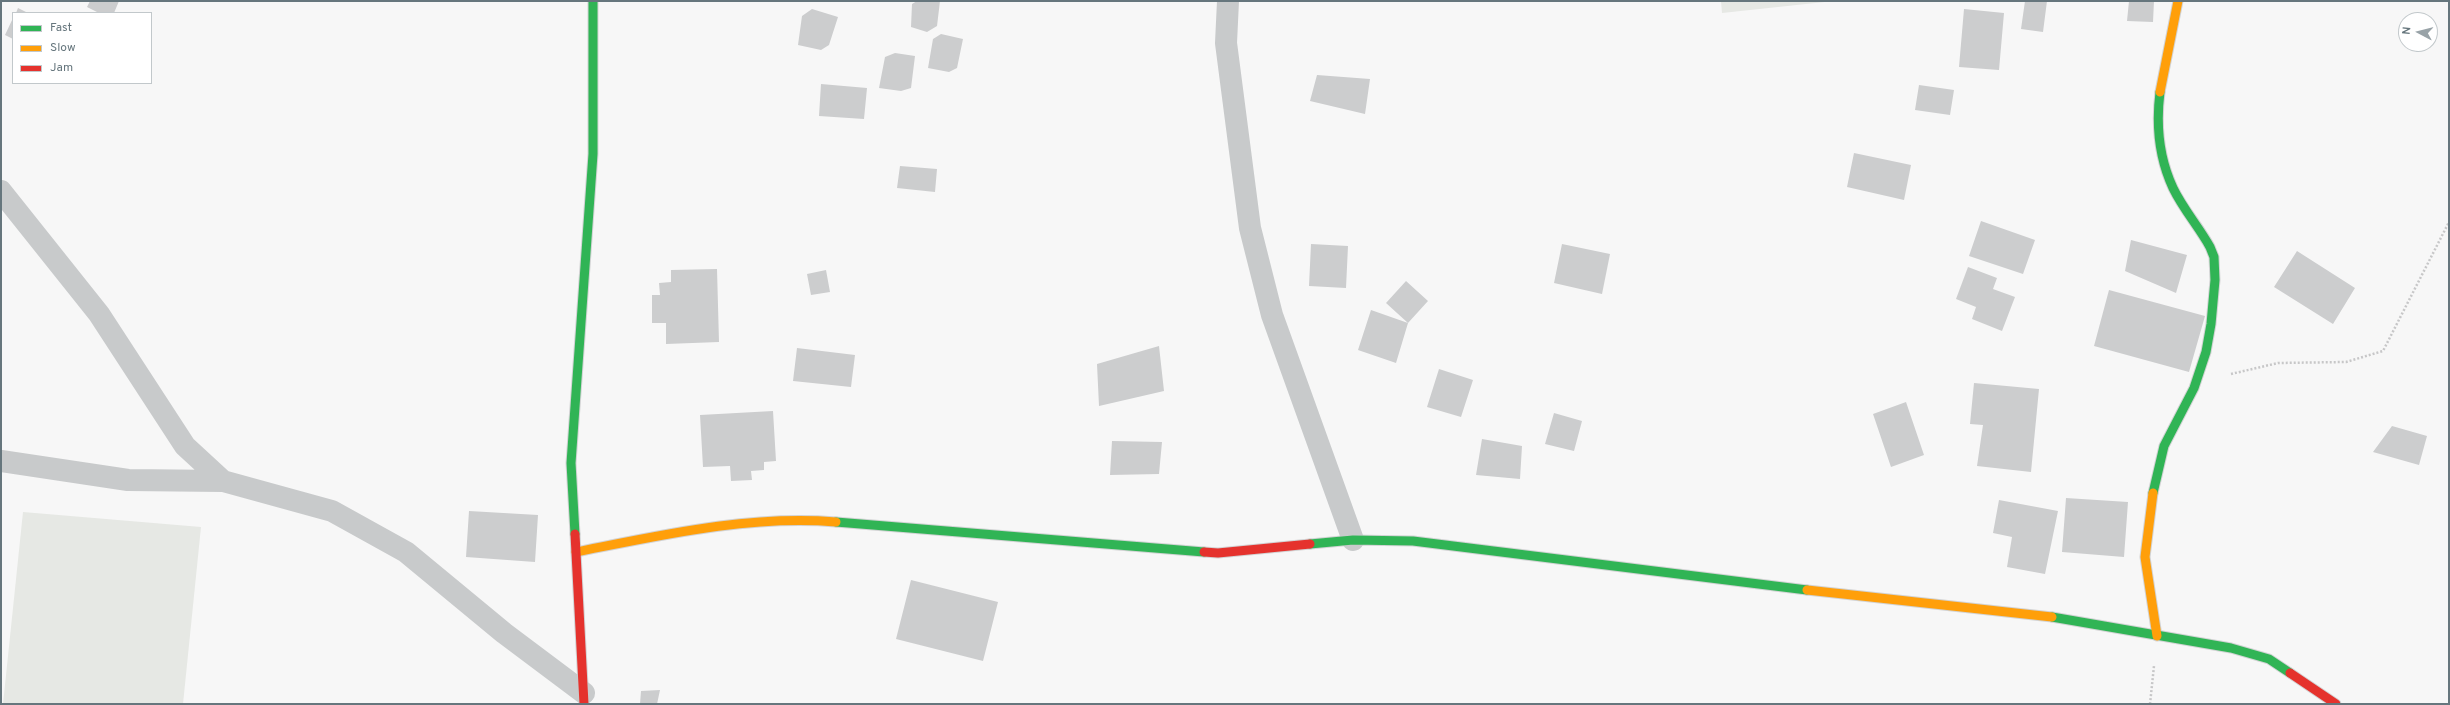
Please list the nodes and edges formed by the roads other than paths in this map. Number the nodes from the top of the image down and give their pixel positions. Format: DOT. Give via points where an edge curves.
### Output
graph roads {
  1 [pos="593,1"];
  2 [pos="1228,1"];
  3 [pos="2178,1"];
  4 [pos="1,191"];
  5 [pos="1,461"];
  6 [pos="223,481"];
  7 [pos="1353,540"];
  8 [pos="576,552"];
  9 [pos="2157,636"];
  10 [pos="584,698"];
  11 [pos="2336,704"];
  1 -- 8 [label="street" via="593,154 571,463"];
  2 -- 7 [label="street" via="1226,43 1250,228 1272,315"];
  3 -- 9 [label="street" via="2160,83 2158,128 2173,187 2199,226 2216,263 2214,319 2198,380 2165,444 2153,491 2145,569"];
  4 -- 6 [label="street" via="99,314 185,446"];
  5 -- 6 [label="street" via="128,480"];
  6 -- 10 [label="street" via="332,511 406,552"];
  7 -- 8 [label="street" via="1218,552 806,520 735,523"];
  7 -- 9 [label="street" via="1413,541 1878,599 2038,615"];
  8 -- 10 [label="street"];
  9 -- 11 [label="street" via="2232,648 2269,659"];
}
